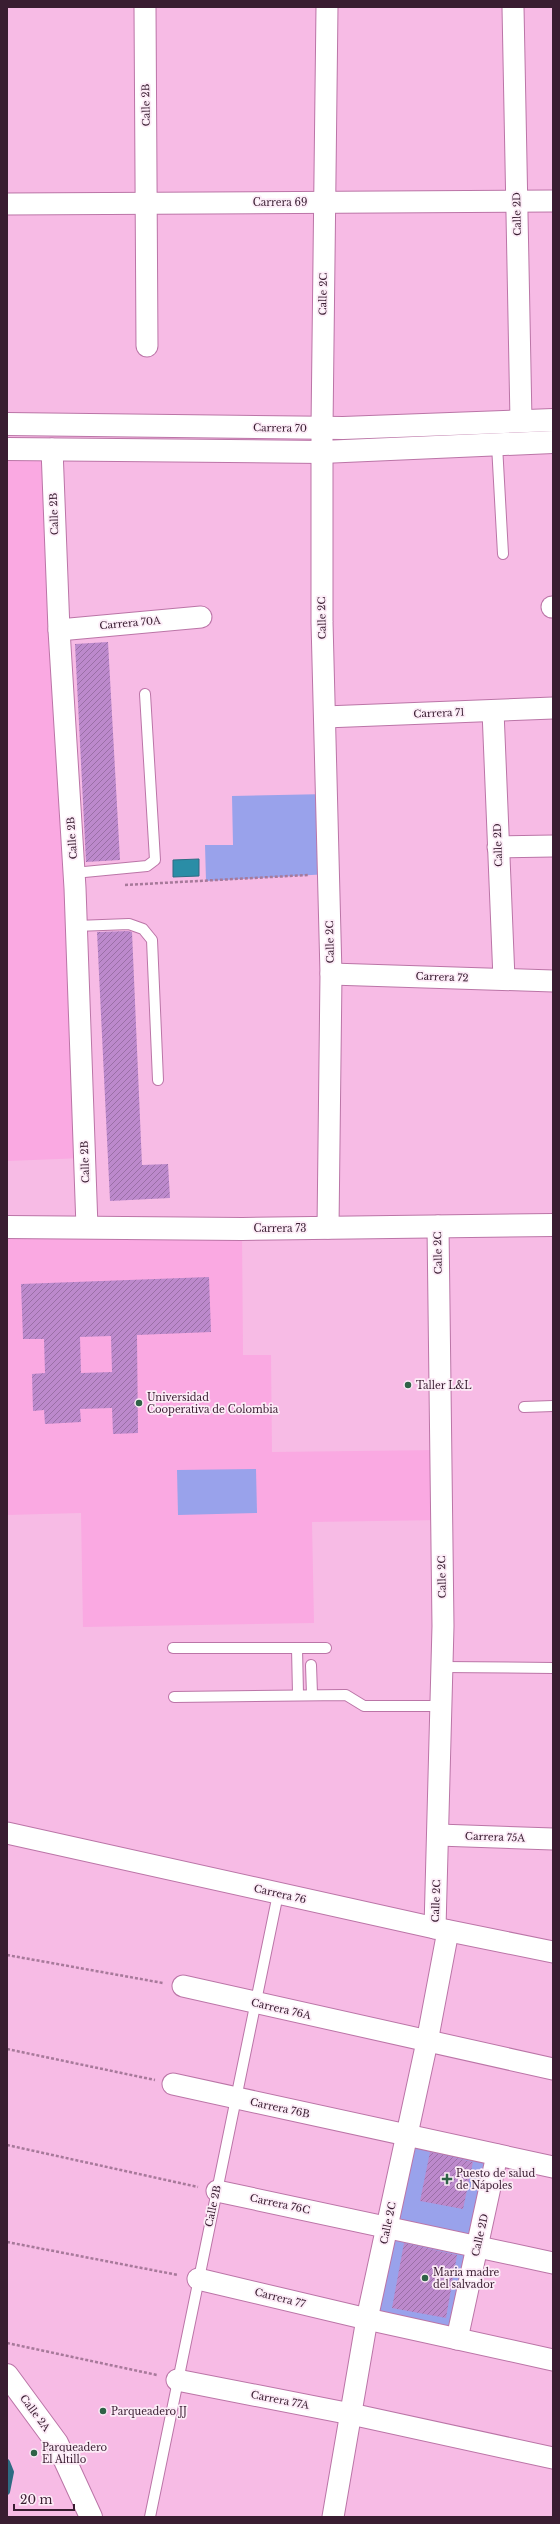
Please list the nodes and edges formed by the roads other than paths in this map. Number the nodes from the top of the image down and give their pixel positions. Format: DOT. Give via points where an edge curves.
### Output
graph roads {
  1 [pos="144,7"];
  2 [pos="327,7"];
  3 [pos="513,7"];
  4 [pos="516,201"];
  5 [pos="553,201"];
  6 [pos="324,202"];
  7 [pos="147,203"];
  8 [pos="7,204"];
  9 [pos="147,346"];
  10 [pos="553,420"];
  11 [pos="521,421"];
  12 [pos="7,424"];
  13 [pos="322,428"];
  14 [pos="553,442"];
  15 [pos="497,445"];
  16 [pos="7,449"];
  17 [pos="52,449"];
  18 [pos="322,452"];
  19 [pos="503,554"];
  20 [pos="201,617"];
  21 [pos="59,630"];
  22 [pos="145,694"];
  23 [pos="553,708"];
  24 [pos="493,711"];
  25 [pos="326,717"];
  26 [pos="553,846"];
  27 [pos="498,847"];
  28 [pos="74,873"];
  29 [pos="76,926"];
  30 [pos="331,974"];
  31 [pos="504,979"];
  32 [pos="553,980"];
  33 [pos="158,1080"];
  34 [pos="553,1225"];
  35 [pos="438,1226"];
  36 [pos="7,1227"];
  37 [pos="87,1227"];
  38 [pos="328,1228"];
  39 [pos="524,1406"];
  40 [pos="553,1406"];
  41 [pos="173,1648"];
  42 [pos="297,1648"];
  43 [pos="326,1648"];
  44 [pos="311,1665"];
  45 [pos="442,1667"];
  46 [pos="553,1668"];
  47 [pos="298,1694"];
  48 [pos="312,1694"];
  49 [pos="174,1698"];
  50 [pos="440,1706"];
  51 [pos="7,1833"];
  52 [pos="438,1835"];
  53 [pos="553,1839"];
  54 [pos="278,1894"];
  55 [pos="441,1929"];
  56 [pos="553,1952"];
  57 [pos="184,1986"];
  58 [pos="256,2004"];
  59 [pos="427,2042"];
  60 [pos="553,2069"];
  61 [pos="173,2084"];
  62 [pos="236,2098"];
  63 [pos="407,2135"];
  64 [pos="497,2155"];
  65 [pos="553,2167"];
  66 [pos="217,2191"];
  67 [pos="387,2227"];
  68 [pos="477,2246"];
  69 [pos="553,2263"];
  70 [pos="198,2279"];
  71 [pos="367,2319"];
  72 [pos="457,2339"];
  73 [pos="553,2360"];
  74 [pos="7,2375"];
  75 [pos="177,2380"];
  76 [pos="351,2414"];
  77 [pos="553,2458"];
  78 [pos="91,2517"];
  79 [pos="150,2517"];
  80 [pos="333,2517"];
  1 -- 7 [label="street, Calle 2B"];
  2 -- 6 [label="street, Calle 2C"];
  3 -- 4 [label="street, Calle 2D"];
  4 -- 5 [label="street, Carrera 69"];
  4 -- 6 [label="street, Carrera 69"];
  4 -- 11 [label="street, Calle 2D"];
  6 -- 7 [label="street, Carrera 69"];
  6 -- 13 [label="street, Calle 2C"];
  7 -- 8 [label="street, Carrera 69"];
  7 -- 9 [label="street, Calle 2B"];
  10 -- 11 [label="street, Carrera 70"];
  11 -- 13 [label="street, Carrera 70"];
  12 -- 13 [label="street, Carrera 70"];
  13 -- 18 [label="street, Calle 2C"];
  14 -- 15 [label="street"];
  15 -- 18 [label="street"];
  15 -- 19 [label="lane"];
  16 -- 17 [label="street"];
  17 -- 18 [label="street"];
  17 -- 21 [label="street, Calle 2B"];
  18 -- 25 [label="street, Calle 2C" via="322,622"];
  20 -- 21 [label="street, Carrera 70A"];
  21 -- 28 [label="street, Calle 2B"];
  22 -- 28 [label="lane" via="155,860 148,866"];
  23 -- 24 [label="street, Carrera 71"];
  24 -- 25 [label="street, Carrera 71"];
  24 -- 27 [label="street, Calle 2D"];
  25 -- 30 [label="street, Calle 2C"];
  26 -- 27 [label="street"];
  27 -- 31 [label="street, Calle 2D"];
  28 -- 29 [label="street, Calle 2B"];
  29 -- 33 [label="lane" via="129,924 143,929 152,940"];
  29 -- 37 [label="street, Calle 2B"];
  30 -- 31 [label="street, Carrera 72"];
  30 -- 38 [label="street, Calle 2C"];
  31 -- 32 [label="street, Carrera 72"];
  34 -- 35 [label="street, Carrera 73"];
  35 -- 38 [label="street, Carrera 73"];
  35 -- 45 [label="street, Calle 2C"];
  36 -- 37 [label="street, Carrera 73"];
  37 -- 38 [label="street, Carrera 73"];
  39 -- 40 [label="lane"];
  41 -- 42 [label="lane"];
  42 -- 43 [label="lane"];
  42 -- 47 [label="lane"];
  44 -- 48 [label="lane"];
  45 -- 46 [label="lane"];
  45 -- 50 [label="street, Calle 2C"];
  47 -- 48 [label="lane"];
  47 -- 49 [label="lane"];
  48 -- 50 [label="lane" via="346,1695 364,1706"];
  50 -- 52 [label="street, Calle 2C"];
  51 -- 54 [label="street, Carrera 76"];
  52 -- 53 [label="street, Carrera 75A"];
  52 -- 55 [label="street, Calle 2C"];
  54 -- 55 [label="street, Carrera 76"];
  54 -- 58 [label="lane, Calle 2B"];
  55 -- 56 [label="street, Carrera 76"];
  55 -- 59 [label="street, Calle 2C"];
  57 -- 58 [label="street, Carrera 76A"];
  58 -- 59 [label="street, Carrera 76A"];
  58 -- 62 [label="lane, Calle 2B"];
  59 -- 60 [label="street, Carrera 76A"];
  59 -- 63 [label="street, Calle 2C"];
  61 -- 62 [label="street, Carrera 76B"];
  62 -- 63 [label="street, Carrera 76B"];
  62 -- 66 [label="lane, Calle 2B"];
  63 -- 64 [label="street, Carrera 76B"];
  63 -- 67 [label="street, Calle 2C"];
  64 -- 65 [label="street, Carrera 76B"];
  64 -- 68 [label="street, Calle 2D"];
  66 -- 67 [label="street, Carrera 76C"];
  66 -- 70 [label="lane, Calle 2B"];
  67 -- 68 [label="street, Carrera 76C"];
  67 -- 71 [label="street, Calle 2C"];
  68 -- 69 [label="street, Carrera 76C"];
  68 -- 72 [label="street, Calle 2D"];
  70 -- 71 [label="street, Carrera 77"];
  70 -- 75 [label="lane, Calle 2B"];
  71 -- 72 [label="street, Carrera 77"];
  71 -- 76 [label="street, Calle 2C"];
  72 -- 73 [label="street, Carrera 77"];
  74 -- 78 [label="street, Calle 2A" via="58,2443"];
  75 -- 76 [label="street, Carrera 77A"];
  75 -- 79 [label="lane, Calle 2B"];
  76 -- 77 [label="street, Carrera 77A"];
  76 -- 80 [label="street, Calle 2C"];
}
